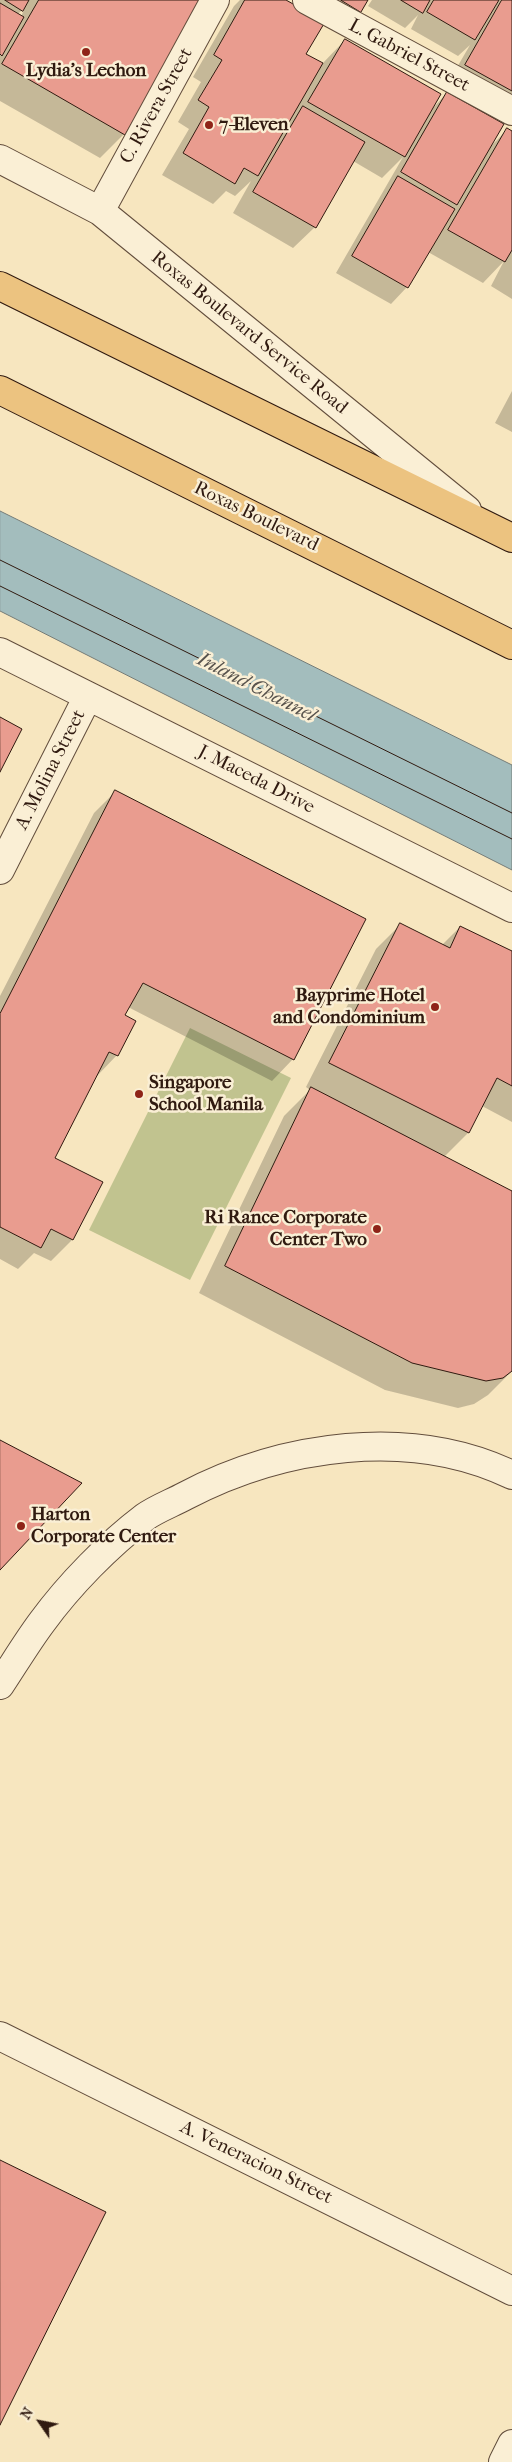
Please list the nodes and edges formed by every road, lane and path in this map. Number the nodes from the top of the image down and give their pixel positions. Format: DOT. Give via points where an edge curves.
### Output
graph roads {
  1 [pos="215,0"];
  2 [pos="306,0"];
  3 [pos="512,111"];
  4 [pos="0,159"];
  5 [pos="100,211"];
  6 [pos="0,286"];
  7 [pos="0,390"];
  8 [pos="486,525"];
  9 [pos="512,538"];
  10 [pos="512,645"];
  11 [pos="0,652"];
  12 [pos="88,696"];
  13 [pos="0,870"];
  14 [pos="512,908"];
  15 [pos="512,1474"];
  16 [pos="0,1685"];
  17 [pos="0,2036"];
  18 [pos="512,2291"];
  19 [pos="512,2444"];
  20 [pos="503,2462"];
  1 -- 5 [label="street, C. Rivera Street"];
  2 -- 3 [label="street, L. Gabriel Street"];
  4 -- 5 [label="street, Roxas Boulevard Service Road"];
  5 -- 8 [label="street, Roxas Boulevard Service Road"];
  6 -- 8 [label="highway"];
  7 -- 10 [label="highway, Roxas Boulevard"];
  8 -- 9 [label="highway"];
  11 -- 12 [label="street, J. Maceda Drive"];
  12 -- 13 [label="street, A. Molina Street"];
  12 -- 14 [label="street, J. Maceda Drive"];
  15 -- 16 [label="street" via="492,1465 422,1449 352,1447 281,1458 215,1480 146,1517 89,1567 42,1622"];
  17 -- 18 [label="street, A. Veneracion Street"];
  19 -- 20 [label="street"];
}
